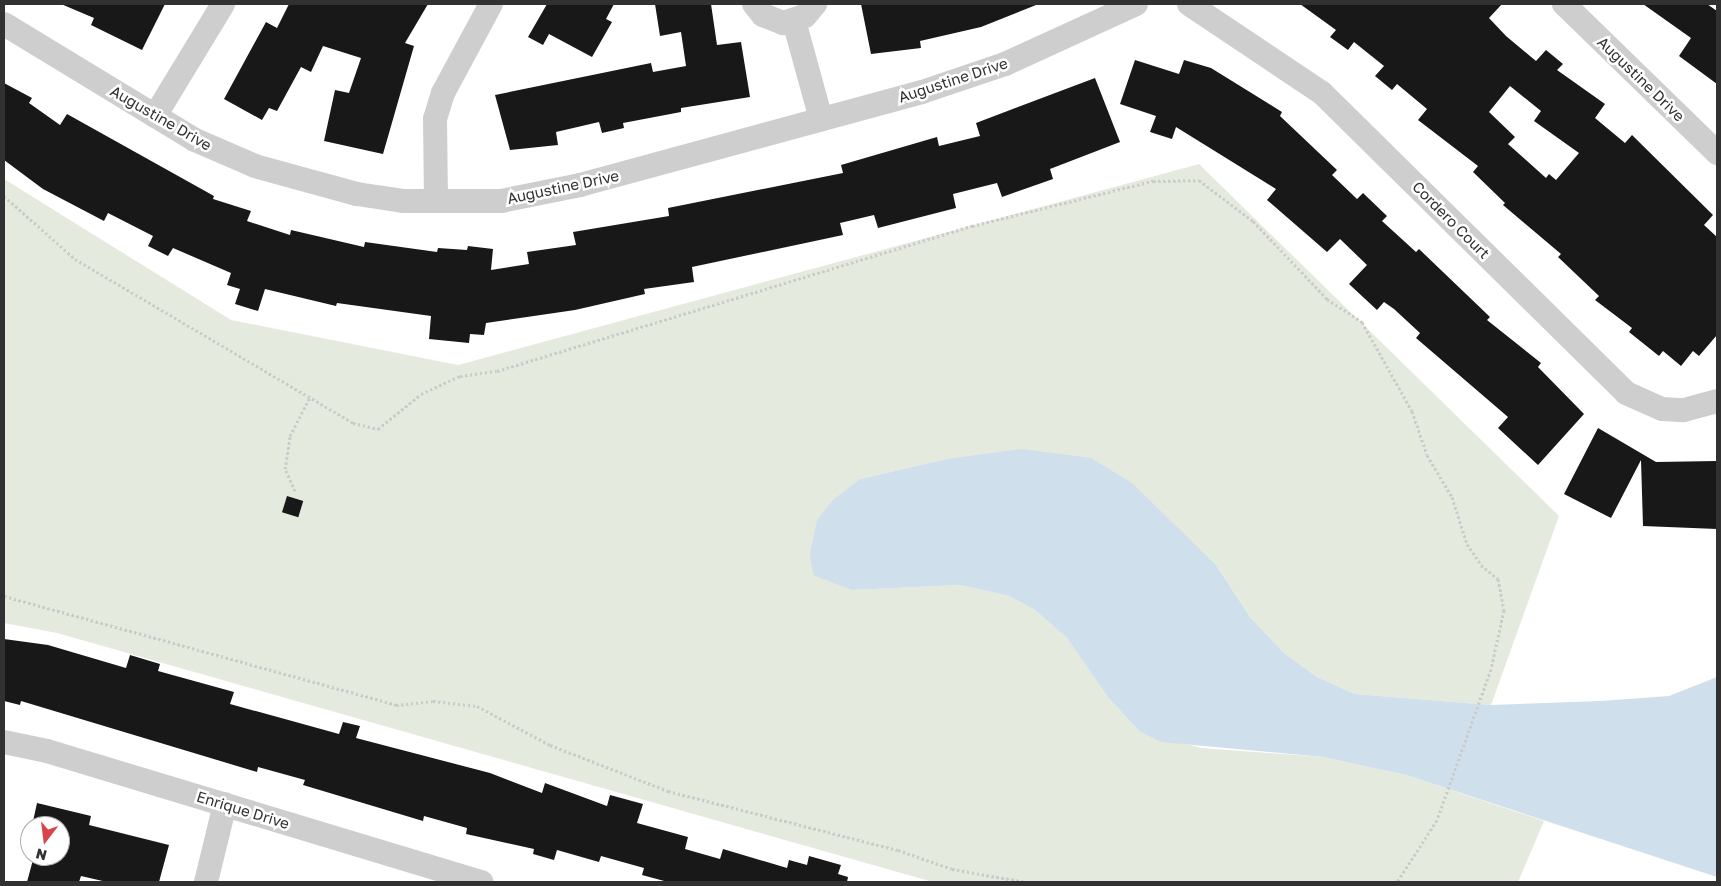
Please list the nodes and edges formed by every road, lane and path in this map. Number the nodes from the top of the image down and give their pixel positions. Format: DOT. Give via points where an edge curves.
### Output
graph roads {
  1 [pos="224,4"];
  2 [pos="491,4"];
  3 [pos="754,4"];
  4 [pos="815,4"];
  5 [pos="1136,4"];
  6 [pos="1189,4"];
  7 [pos="1564,4"];
  8 [pos="794,21"];
  9 [pos="4,24"];
  10 [pos="155,116"];
  11 [pos="821,119"];
  12 [pos="1717,153"];
  13 [pos="4,196"];
  14 [pos="436,201"];
  15 [pos="310,397"];
  16 [pos="1717,401"];
  17 [pos="295,491"];
  18 [pos="4,596"];
  19 [pos="4,742"];
  20 [pos="225,804"];
  21 [pos="447,877"];
  22 [pos="206,882"];
  23 [pos="482,882"];
  24 [pos="1026,882"];
  25 [pos="1396,882"];
  1 -- 10 [label="street"];
  2 -- 14 [label="street" via="442,93 436,119"];
  3 -- 8 [label="street" via="772,21"];
  4 -- 8 [label="street"];
  5 -- 11 [label="street, Augustine Drive" via="1005,64"];
  6 -- 16 [label="street, Cordero Court" via="1322,93 1626,393 1662,409 1684,410"];
  7 -- 12 [label="street, Augustine Drive"];
  8 -- 11 [label="street"];
  9 -- 10 [label="street, Augustine Drive"];
  10 -- 14 [label="street, Augustine Drive" via="194,140 302,183 357,194"];
  11 -- 14 [label="street, Augustine Drive" via="537,195"];
  13 -- 15 [label="path" via="75,259"];
  15 -- 17 [label="path" via="290,436 285,469"];
  15 -- 25 [label="path" via="352,423 378,430 420,394 460,376 497,371 972,226 1153,181 1199,180 1253,221 1327,299 1362,322 1389,364 1427,455 1452,497 1467,544 1481,565 1498,579 1504,610 1491,669 1437,820"];
  18 -- 24 [label="path" via="396,705 433,701 476,706 550,745 668,791 898,850 952,869"];
  19 -- 20 [label="street, Enrique Drive" via="47,751"];
  20 -- 21 [label="street, Enrique Drive"];
  20 -- 22 [label="street"];
  21 -- 23 [label="street, Enrique Drive"];
}
